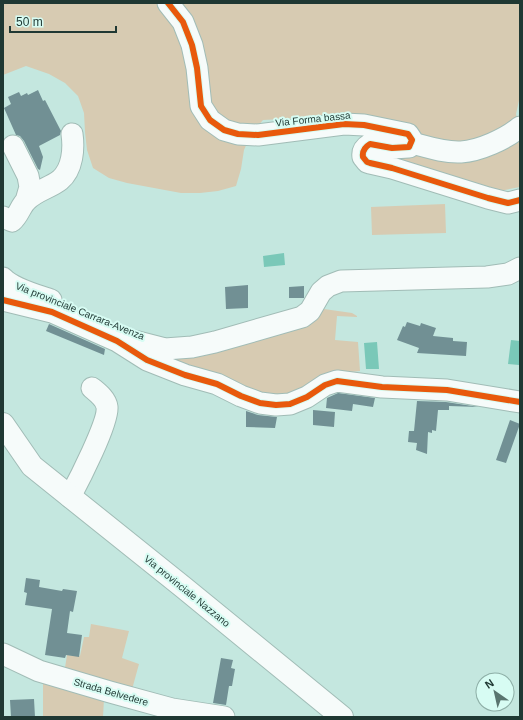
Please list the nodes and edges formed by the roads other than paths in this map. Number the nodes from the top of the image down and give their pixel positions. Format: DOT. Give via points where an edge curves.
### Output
graph roads {
  1 [pos="168,3"];
  2 [pos="520,127"];
  3 [pos="72,134"];
  4 [pos="412,143"];
  5 [pos="12,146"];
  6 [pos="520,200"];
  7 [pos="26,201"];
  8 [pos="3,217"];
  9 [pos="520,268"];
  10 [pos="3,278"];
  11 [pos="3,300"];
  12 [pos="117,341"];
  13 [pos="154,346"];
  14 [pos="92,388"];
  15 [pos="520,402"];
  16 [pos="3,424"];
  17 [pos="3,453"];
  18 [pos="32,466"];
  19 [pos="70,498"];
  20 [pos="3,654"];
  21 [pos="224,717"];
  22 [pos="342,717"];
  1 -- 4 [label="street, Via Forma bassa" via="183,22 192,45 201,106 210,120 224,130 258,135 344,124 364,125 408,134 412,138"];
  2 -- 4 [label="street, Via Forma bassa" via="510,136 492,144 461,152"];
  3 -- 7 [label="street" via="74,148 61,179"];
  4 -- 6 [label="street, Via Forma bassa" via="407,148 370,144 363,151 363,157 370,163 488,198 508,203"];
  5 -- 7 [label="street" via="28,176 30,187"];
  7 -- 8 [label="street" via="18,216 12,220"];
  9 -- 13 [label="street" via="508,274 479,278 341,281 321,292 310,310 302,317 215,342 165,349"];
  10 -- 13 [label="street, Via provinciale Carrara-Avenza" via="28,292 141,334 151,340"];
  11 -- 12 [label="street" via="52,312"];
  12 -- 13 [label="street" via="127,338"];
  12 -- 15 [label="street" via="147,360 217,384 260,403 290,404 337,381 382,387 448,390"];
  14 -- 19 [label="street" via="107,405 107,412"];
  16 -- 18 [label="main road, Via provinciale Nazzano"];
  17 -- 18 [label="main road, Via provinciale Nazzano"];
  18 -- 19 [label="main road, Via provinciale Nazzano"];
  19 -- 22 [label="main road, Via provinciale Nazzano"];
  20 -- 21 [label="street, Strada Belvedere" via="39,671 110,692 172,709"];
}
